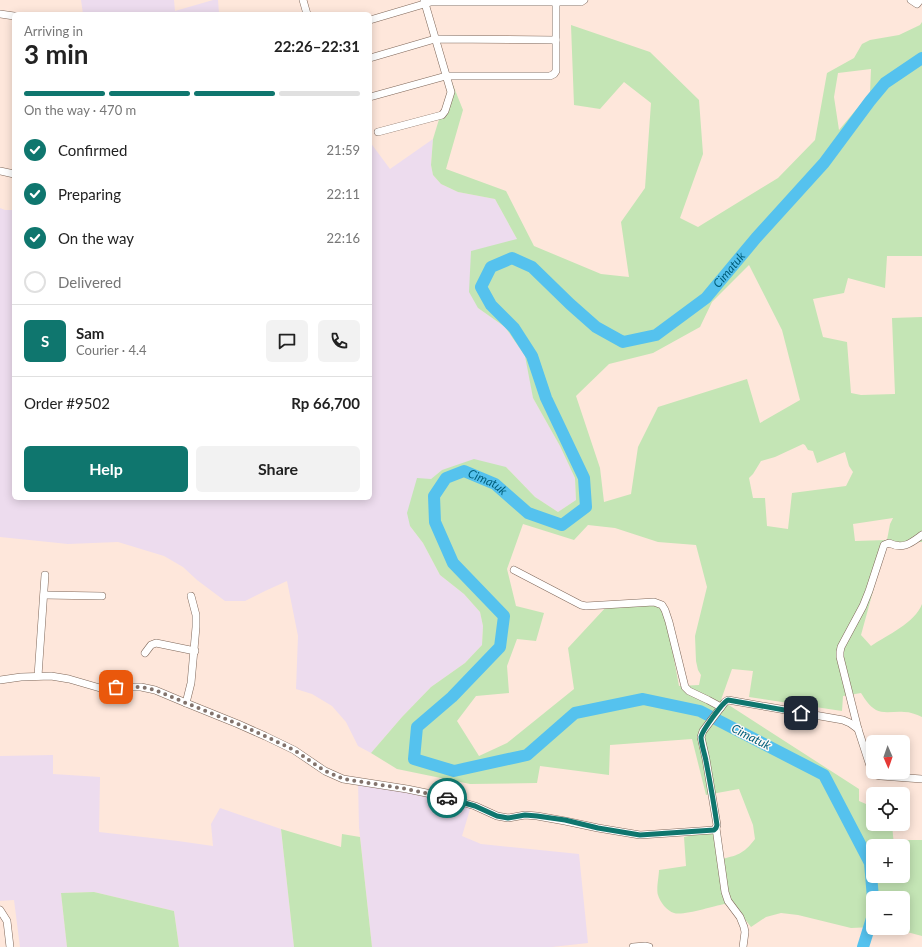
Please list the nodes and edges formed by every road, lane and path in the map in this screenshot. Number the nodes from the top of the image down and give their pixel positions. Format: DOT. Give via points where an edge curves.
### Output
graph roads {
  1 [pos="303,0"];
  2 [pos="584,0"];
  3 [pos="911,0"];
  4 [pos="920,0"];
  5 [pos="424,2"];
  6 [pos="556,2"];
  7 [pos="306,12"];
  8 [pos="0,14"];
  9 [pos="12,16"];
  10 [pos="372,19"];
  11 [pos="435,39"];
  12 [pos="556,40"];
  13 [pos="372,57"];
  14 [pos="446,76"];
  15 [pos="372,96"];
  16 [pos="378,132"];
  17 [pos="0,171"];
  18 [pos="12,174"];
  19 [pos="922,535"];
  20 [pos="514,570"];
  21 [pos="45,575"];
  22 [pos="44,596"];
  23 [pos="102,596"];
  24 [pos="191,596"];
  25 [pos="195,651"];
  26 [pos="145,653"];
  27 [pos="38,676"];
  28 [pos="0,680"];
  29 [pos="186,703"];
  30 [pos="719,709"];
  31 [pos="858,729"];
  32 [pos="922,779"];
  33 [pos="716,828"];
  34 [pos="0,910"];
  35 [pos="10,947"];
  36 [pos="633,947"];
  37 [pos="649,947"];
  38 [pos="743,947"];
  1 -- 7 [label="street"];
  2 -- 6 [label="street"];
  3 -- 4 [label="street" via="917,4"];
  5 -- 6 [label="street"];
  5 -- 10 [label="street"];
  5 -- 11 [label="street"];
  6 -- 12 [label="street"];
  8 -- 9 [label="street"];
  11 -- 12 [label="street"];
  11 -- 13 [label="street"];
  11 -- 14 [label="street"];
  12 -- 14 [label="street" via="556,71 550,76"];
  14 -- 15 [label="street"];
  14 -- 16 [label="street" via="451,92 442,115"];
  17 -- 18 [label="street"];
  19 -- 31 [label="street" via="907,545 884,545 863,606 841,647 840,656"];
  20 -- 30 [label="street" via="581,605 654,602 662,605 669,622 685,687 689,692 708,700"];
  21 -- 22 [label="street"];
  22 -- 23 [label="street"];
  22 -- 27 [label="street"];
  24 -- 25 [label="street" via="196,615"];
  25 -- 26 [label="street" via="156,643"];
  25 -- 29 [label="street" via="192,683"];
  27 -- 28 [label="street"];
  27 -- 29 [label="street" via="69,679 100,688 141,687"];
  29 -- 33 [label="street" via="265,736 294,750 325,771 344,779 441,796 475,806 497,816 537,816 640,835"];
  30 -- 31 [label="street" via="731,700 843,720"];
  30 -- 33 [label="street" via="701,737"];
  31 -- 32 [label="street" via="872,772 881,776"];
  33 -- 38 [label="street" via="725,892 744,927"];
  34 -- 35 [label="street" via="7,921"];
  36 -- 37 [label="street"];
}
